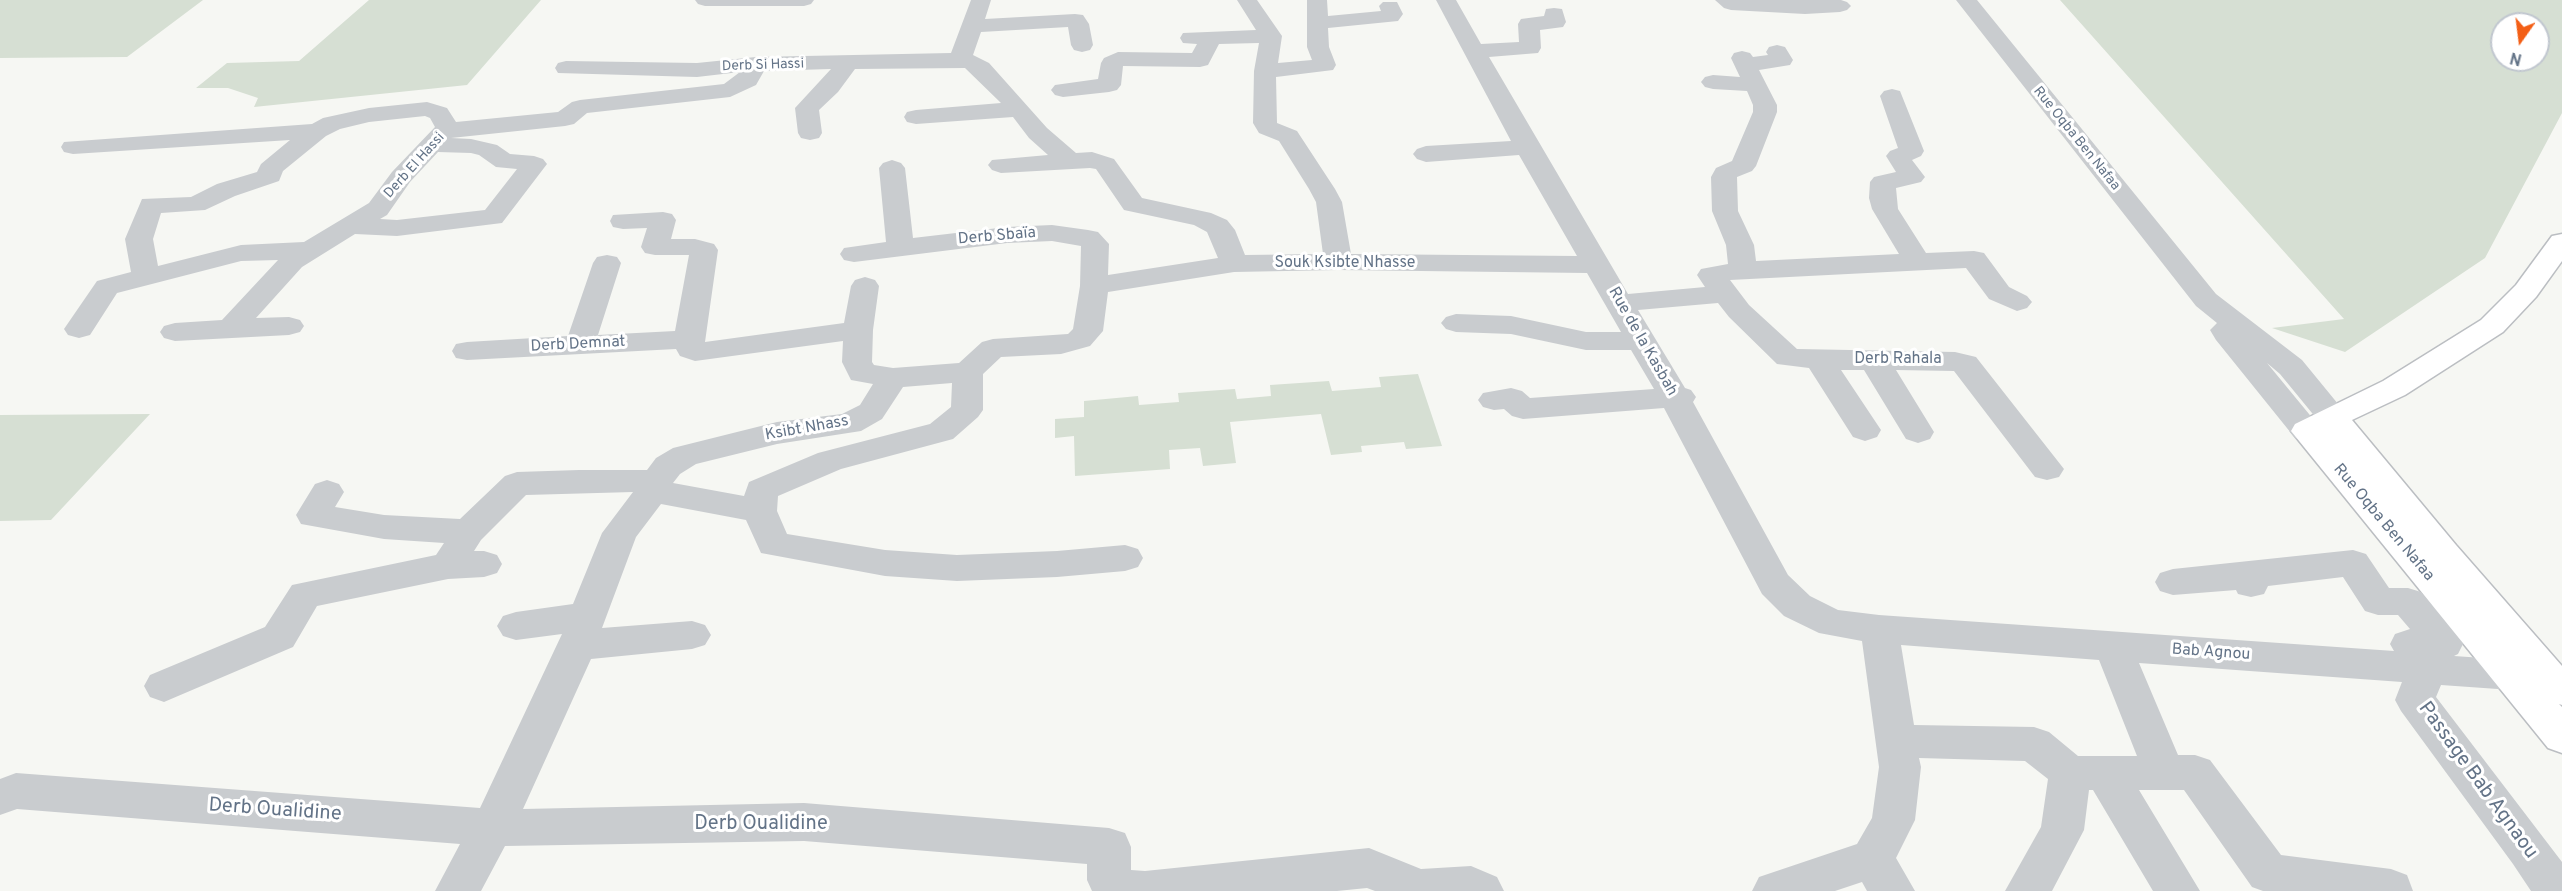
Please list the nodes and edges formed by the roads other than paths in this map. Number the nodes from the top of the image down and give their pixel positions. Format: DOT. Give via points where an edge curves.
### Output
graph roads {
  1 [pos="705,0"];
  2 [pos="804,0"];
  3 [pos="1072,0"];
  4 [pos="1247,0"];
  5 [pos="1317,0"];
  6 [pos="1446,0"];
  7 [pos="1966,0"];
  8 [pos="1721,4"];
  9 [pos="1390,6"];
  10 [pos="1840,6"];
  11 [pos="977,11"];
  12 [pos="1554,14"];
  13 [pos="692,21"];
  14 [pos="1317,23"];
  15 [pos="1271,36"];
  16 [pos="1082,45"];
  17 [pos="1476,51"];
  18 [pos="1777,52"];
  19 [pos="960,60"];
  20 [pos="756,64"];
  21 [pos="847,64"];
  22 [pos="566,68"];
  23 [pos="1748,69"];
  24 [pos="1265,71"];
  25 [pos="1713,82"];
  26 [pos="1063,90"];
  27 [pos="1892,96"];
  28 [pos="1019,109"];
  29 [pos="916,117"];
  30 [pos="317,131"];
  31 [pos="810,133"];
  32 [pos="441,137"];
  33 [pos="73,147"];
  34 [pos="1527,147"];
  35 [pos="1426,154"];
  36 [pos="1928,157"];
  37 [pos="1899,159"];
  38 [pos="1070,161"];
  39 [pos="1001,165"];
  40 [pos="892,168"];
  41 [pos="623,221"];
  42 [pos="352,226"];
  43 [pos="2562,242"];
  44 [pos="900,248"];
  45 [pos="312,250"];
  46 [pos="854,254"];
  47 [pos="1917,260"];
  48 [pos="1338,262"];
  49 [pos="607,263"];
  50 [pos="1234,264"];
  51 [pos="1597,265"];
  52 [pos="1743,270"];
  53 [pos="146,278"];
  54 [pos="865,286"];
  55 [pos="1094,286"];
  56 [pos="1724,294"];
  57 [pos="2017,302"];
  58 [pos="1620,303"];
  59 [pos="1455,323"];
  60 [pos="289,326"];
  61 [pos="231,328"];
  62 [pos="79,329"];
  63 [pos="858,330"];
  64 [pos="175,332"];
  65 [pos="689,339"];
  66 [pos="1641,341"];
  67 [pos="580,345"];
  68 [pos="467,351"];
  69 [pos="1819,360"];
  70 [pos="1874,360"];
  71 [pos="968,372"];
  72 [pos="893,378"];
  73 [pos="1677,397"];
  74 [pos="1494,400"];
  75 [pos="2320,424"];
  76 [pos="1865,430"];
  77 [pos="1918,432"];
  78 [pos="2047,469"];
  79 [pos="659,479"];
  80 [pos="327,492"];
  81 [pos="760,512"];
  82 [pos="468,532"];
  83 [pos="1125,558"];
  84 [pos="484,564"];
  85 [pos="448,566"];
  86 [pos="2173,582"];
  87 [pos="516,626"];
  88 [pos="1880,629"];
  89 [pos="583,631"];
  90 [pos="692,635"];
  91 [pos="2112,645"];
  92 [pos="2427,669"];
  93 [pos="2539,678"];
  94 [pos="164,686"];
  95 [pos="2562,736"];
  96 [pos="1898,741"];
  97 [pos="2087,773"];
  98 [pos="2165,773"];
  99 [pos="0,797"];
  100 [pos="492,828"];
  101 [pos="1882,875"];
  102 [pos="2274,881"];
  103 [pos="2391,889"];
  104 [pos="458,891"];
  105 [pos="1481,891"];
  106 [pos="1775,891"];
  107 [pos="2028,891"];
  108 [pos="2177,891"];
  109 [pos="2556,891"];
  1 -- 2 [label="street"];
  1 -- 13 [label="street"];
  3 -- 11 [label="street"];
  4 -- 15 [label="street"];
  5 -- 14 [label="street"];
  6 -- 17 [label="street, Rue de la Kasbah"];
  7 -- 75 [label="street, Rue Oqba Ben Nafaa" via="2211,305 2231,340"];
  8 -- 10 [label="street"];
  9 -- 14 [label="street" via="1390,16"];
  11 -- 16 [label="street" via="1075,20"];
  11 -- 19 [label="street"];
  12 -- 17 [label="street" via="1555,22 1529,24 1530,48"];
  14 -- 24 [label="street" via="1318,46 1329,73"];
  15 -- 24 [label="street"];
  15 -- 26 [label="street" via="1201,37 1200,60 1118,59 1112,63 1109,85"];
  17 -- 34 [label="street, Rue de la Kasbah"];
  18 -- 23 [label="street" via="1782,60"];
  19 -- 21 [label="street, Derb Si Hassi"];
  19 -- 28 [label="street" via="981,68"];
  20 -- 21 [label="street, Derb Si Hassi"];
  20 -- 22 [label="street, Derb Si Hassi" via="698,69"];
  20 -- 32 [label="street, Derb El Hassi" via="748,80 730,90 580,107 565,119"];
  21 -- 31 [label="street" via="807,108"];
  23 -- 25 [label="street"];
  23 -- 52 [label="street" via="1765,112 1743,166 1724,177 1725,211 1740,245"];
  24 -- 48 [label="street" via="1265,123 1288,136 1329,202"];
  27 -- 37 [label="street" via="1912,151"];
  28 -- 29 [label="street"];
  28 -- 38 [label="street" via="1038,133"];
  30 -- 32 [label="street" via="369,114 427,109 440,112"];
  30 -- 33 [label="street"];
  30 -- 53 [label="street" via="270,169 270,176 196,204 151,205 139,239"];
  32 -- 42 [label="street, Derb El Hassi" via="401,177 378,209"];
  32 -- 42 [label="street" via="488,150 505,162 534,164 488,226 437,222 397,228"];
  34 -- 35 [label="street"];
  34 -- 51 [label="street, Rue de la Kasbah"];
  36 -- 37 [label="street"];
  37 -- 47 [label="street" via="1912,177 1883,182 1882,198"];
  38 -- 39 [label="street"];
  38 -- 50 [label="street" via="1105,164 1139,207 1203,219 1217,226"];
  40 -- 44 [label="street"];
  41 -- 65 [label="street" via="663,220 655,247 695,246 704,250"];
  42 -- 45 [label="street, Derb El Hassi"];
  43 -- 75 [label="main road" via="2526,291 2492,326 2394,388"];
  44 -- 46 [label="street, Derb Sbaïa"];
  44 -- 55 [label="street, Derb Sbaïa" via="1007,235 1052,233 1088,238 1095,244"];
  45 -- 53 [label="street" via="241,253"];
  45 -- 61 [label="street, Derb El Hassi" via="292,261"];
  47 -- 52 [label="street, Derb Rahala"];
  47 -- 57 [label="street, Derb Rahala" via="1968,247 1999,293"];
  48 -- 50 [label="street, Souk Ksibte Nhasse"];
  48 -- 51 [label="street, Souk Ksibte Nhasse"];
  49 -- 67 [label="street"];
  50 -- 55 [label="street, Souk Ksibte Nhasse"];
  51 -- 58 [label="street, Rue de la Kasbah"];
  52 -- 56 [label="street, Derb Rahala" via="1711,276"];
  53 -- 62 [label="street" via="107,287"];
  54 -- 63 [label="street"];
  55 -- 71 [label="street" via="1088,331 1079,340 1061,345 993,348"];
  56 -- 58 [label="street"];
  56 -- 69 [label="street, Derb Rahala" via="1788,357"];
  58 -- 66 [label="street, Rue de la Kasbah"];
  59 -- 66 [label="street" via="1512,325 1586,341"];
  60 -- 61 [label="street"];
  61 -- 64 [label="street"];
  63 -- 65 [label="street" via="701,352 691,350"];
  63 -- 72 [label="street" via="856,362 862,373"];
  65 -- 67 [label="street, Derb Demnat"];
  66 -- 73 [label="street, Rue de la Kasbah"];
  67 -- 68 [label="street, Derb Demnat"];
  69 -- 70 [label="street, Derb Rahala"];
  69 -- 76 [label="street"];
  70 -- 77 [label="street"];
  70 -- 78 [label="street, Derb Rahala" via="1965,364"];
  71 -- 72 [label="street"];
  71 -- 81 [label="street" via="967,410 941,432 830,461 783,480 761,490"];
  72 -- 79 [label="street, Ksibt Nhass" via="871,412 850,424 777,433 686,456"];
  73 -- 74 [label="street" via="1523,409 1510,398"];
  73 -- 88 [label="street, Rue de la Kasbah" via="1784,596 1814,616 1833,623"];
  75 -- 93 [label="main road, Rue Oqba Ben Nafaa"];
  79 -- 81 [label="street"];
  79 -- 82 [label="street" via="517,484"];
  79 -- 89 [label="street" via="620,533"];
  80 -- 82 [label="street" via="313,515 384,527"];
  81 -- 83 [label="street" via="774,543 885,562 957,568"];
  82 -- 85 [label="street"];
  84 -- 85 [label="street"];
  85 -- 94 [label="street" via="305,595 279,637"];
  86 -- 92 [label="street" via="2251,579 2353,563 2378,602 2409,602 2444,644 2409,644"];
  87 -- 89 [label="street"];
  88 -- 91 [label="street, Bab Agnou"];
  88 -- 96 [label="street"];
  89 -- 90 [label="street"];
  89 -- 100 [label="street"];
  91 -- 92 [label="street, Bab Agnou"];
  91 -- 98 [label="street"];
  92 -- 93 [label="street, Bab Agnou"];
  92 -- 109 [label="street, Passage Bab Agnaou" via="2415,700"];
  93 -- 95 [label="main road, Rue Oqba Ben Nafaa"];
  96 -- 97 [label="street" via="2034,744"];
  96 -- 101 [label="street" via="1900,767"];
  97 -- 98 [label="street"];
  97 -- 107 [label="street" via="2062,830"];
  97 -- 108 [label="street"];
  98 -- 102 [label="street" via="2195,772"];
  99 -- 100 [label="street, Derb Oualidine" via="16,791"];
  100 -- 104 [label="street"];
  100 -- 105 [label="street, Derb Oualidine" via="804,822 1108,847 1109,879 1123,889 1145,891 1369,868 1420,889 1471,886"];
  101 -- 106 [label="street"];
  102 -- 103 [label="street"];
}
